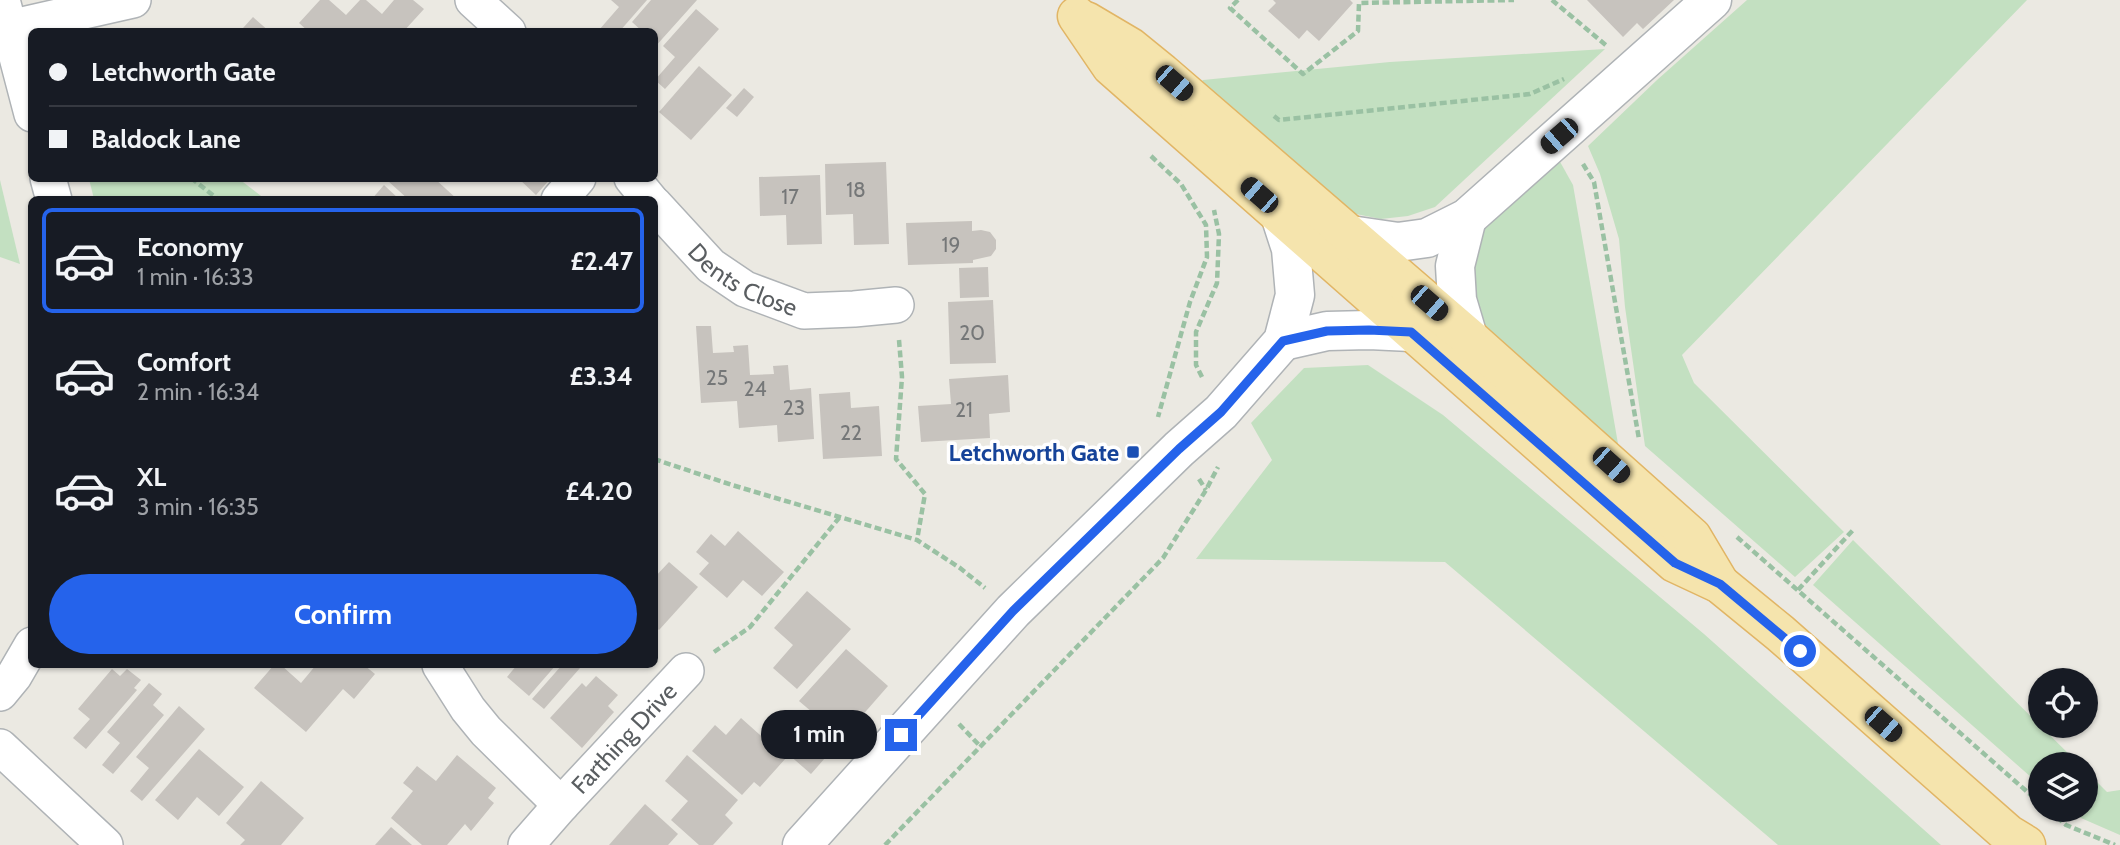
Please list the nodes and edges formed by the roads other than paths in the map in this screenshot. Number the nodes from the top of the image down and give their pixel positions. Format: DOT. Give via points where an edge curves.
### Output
graph roads {
  1 [pos="133,0"];
  2 [pos="473,0"];
  3 [pos="1712,0"];
  4 [pos="1069,8"];
  5 [pos="6,14"];
  6 [pos="504,28"];
  7 [pos="28,99"];
  8 [pos="575,182"];
  9 [pos="635,182"];
  10 [pos="562,196"];
  11 [pos="647,196"];
  12 [pos="658,208"];
  13 [pos="1279,212"];
  14 [pos="1467,218"];
  15 [pos="1350,235"];
  16 [pos="896,305"];
  17 [pos="1411,332"];
  18 [pos="1468,337"];
  19 [pos="1283,341"];
  20 [pos="1720,584"];
  21 [pos="28,652"];
  22 [pos="442,668"];
  23 [pos="686,671"];
  24 [pos="0,693"];
  25 [pos="0,747"];
  26 [pos="561,805"];
  27 [pos="2016,841"];
  28 [pos="106,845"];
  29 [pos="526,845"];
  30 [pos="802,845"];
  1 -- 5 [label="street"];
  2 -- 6 [label="street"];
  3 -- 14 [label="street"];
  4 -- 13 [label="main road" via="1111,66"];
  4 -- 15 [label="main road" via="1141,55"];
  5 -- 7 [label="street"];
  8 -- 10 [label="street"];
  9 -- 11 [label="street"];
  12 -- 16 [label="street, Dents Close" via="711,266 746,289 804,311"];
  13 -- 17 [label="main road"];
  13 -- 19 [label="street" via="1291,249 1295,295"];
  14 -- 15 [label="street" via="1427,238 1398,242"];
  14 -- 18 [label="street" via="1455,266 1457,300"];
  15 -- 18 [label="main road"];
  17 -- 19 [label="street" via="1327,331"];
  17 -- 20 [label="main road" via="1675,563"];
  18 -- 20 [label="main road" via="1692,537"];
  19 -- 30 [label="street" via="1221,412 1013,611"];
  20 -- 27 [label="main road"];
  21 -- 24 [label="street"];
  22 -- 26 [label="street, Farthing Drive" via="486,731"];
  23 -- 26 [label="street, Farthing Drive"];
  25 -- 28 [label="street"];
  26 -- 29 [label="street, Farthing Drive"];
}
